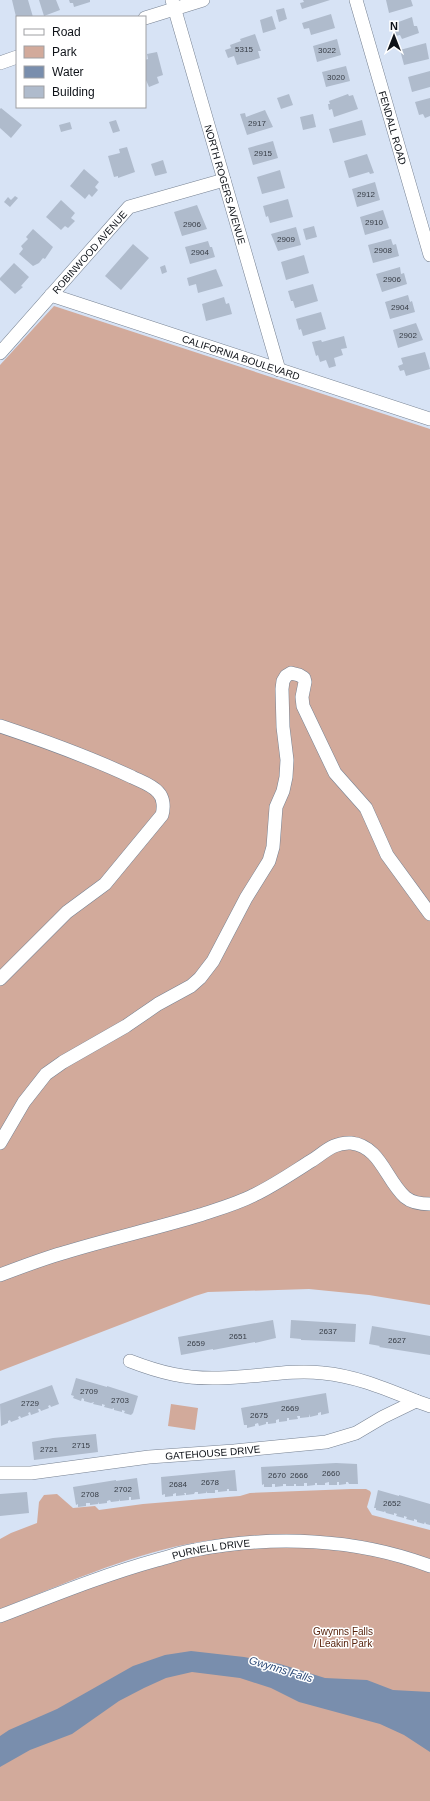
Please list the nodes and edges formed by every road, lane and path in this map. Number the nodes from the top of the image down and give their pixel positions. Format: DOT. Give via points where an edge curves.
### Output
graph roads {
  1 [pos="203,0"];
  2 [pos="356,0"];
  3 [pos="173,4"];
  4 [pos="146,18"];
  5 [pos="16,57"];
  6 [pos="0,64"];
  7 [pos="224,180"];
  8 [pos="430,255"];
  9 [pos="51,295"];
  10 [pos="0,353"];
  11 [pos="279,370"];
  12 [pos="430,419"];
  13 [pos="0,726"];
  14 [pos="430,914"];
  15 [pos="0,979"];
  16 [pos="0,1144"];
  17 [pos="430,1204"];
  18 [pos="0,1275"];
  19 [pos="130,1361"];
  20 [pos="416,1401"];
  21 [pos="430,1406"];
  22 [pos="0,1473"];
  23 [pos="430,1566"];
  24 [pos="0,1616"];
  1 -- 3 [label="street"];
  2 -- 8 [label="street, FENDALL ROAD"];
  3 -- 4 [label="street"];
  3 -- 7 [label="street, NORTH ROGERS AVENUE"];
  5 -- 6 [label="street"];
  7 -- 9 [label="street, ROBINWOOD AVENUE" via="129,207"];
  7 -- 11 [label="street, NORTH ROGERS AVENUE"];
  9 -- 10 [label="street, ROBINWOOD AVENUE"];
  9 -- 11 [label="street, CALIFORNIA BOULEVARD"];
  11 -- 12 [label="street, CALIFORNIA BOULEVARD"];
  13 -- 15 [label="street" via="108,766 142,782 158,791 164,808 162,815 105,884 67,912"];
  14 -- 16 [label="street" via="387,855 366,808 335,773 303,706 304,678 291,673 283,681 282,689 287,760 283,791 276,807 273,847 269,861 246,898 213,962 191,986 46,1074 24,1102"];
  17 -- 18 [label="street" via="417,1203 405,1197 369,1150 350,1143 341,1144 323,1151 272,1185 239,1201 156,1228 63,1252"];
  19 -- 20 [label="street" via="154,1370 196,1378 322,1372 368,1382"];
  20 -- 21 [label="street"];
  20 -- 22 [label="street, GATEHOUSE DRIVE" via="356,1433 326,1442 149,1457 31,1473"];
  23 -- 24 [label="street, PURNELL DRIVE" via="408,1557 364,1547 318,1542 273,1541 231,1544 193,1550 94,1579"];
}
